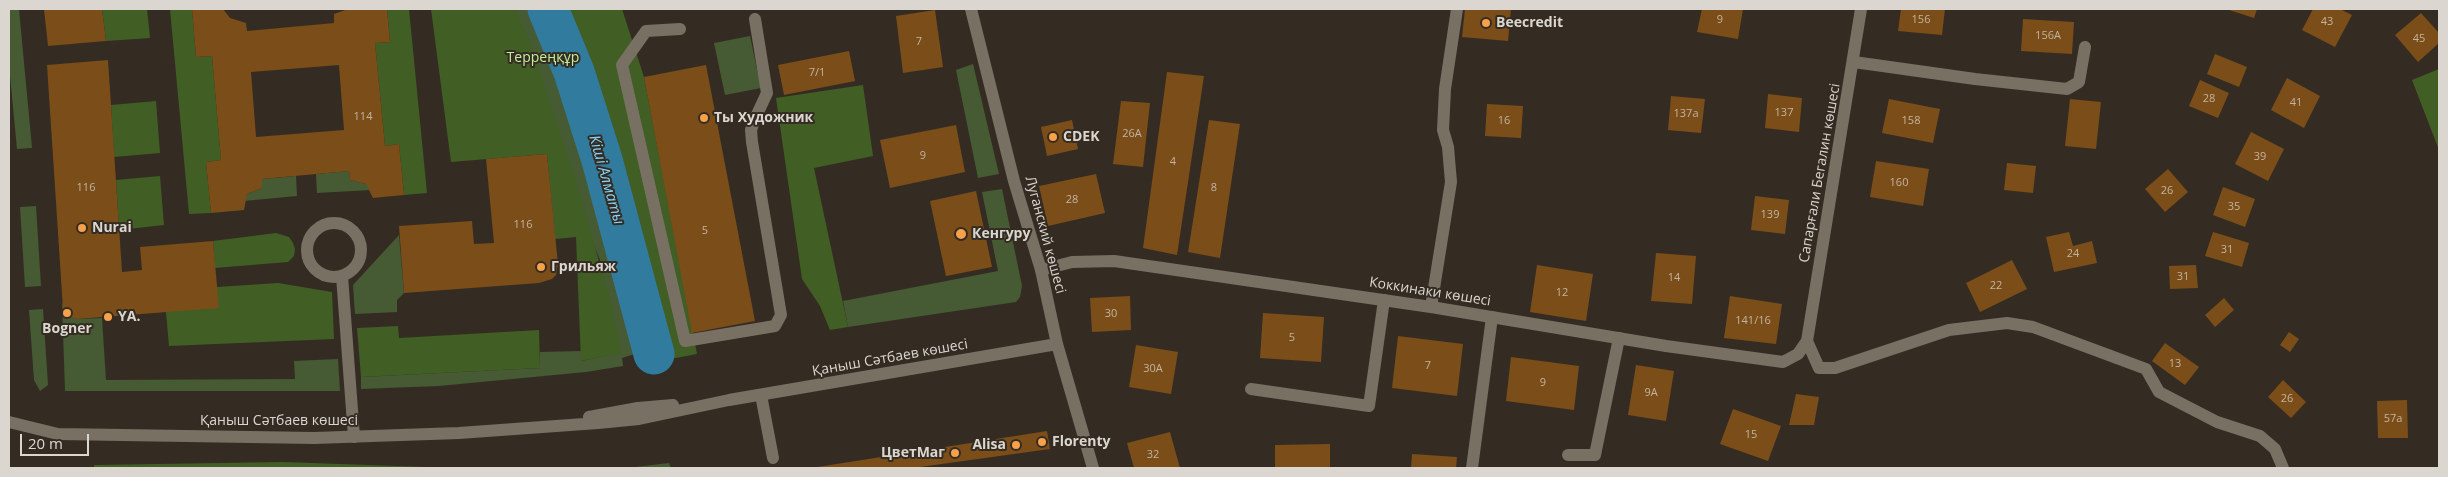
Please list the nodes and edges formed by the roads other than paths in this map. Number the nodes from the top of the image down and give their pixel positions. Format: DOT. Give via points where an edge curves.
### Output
graph roads {
  1 [pos="970,9"];
  2 [pos="1457,9"];
  3 [pos="1862,9"];
  4 [pos="756,19"];
  5 [pos="680,29"];
  6 [pos="2084,47"];
  7 [pos="1854,62"];
  8 [pos="1041,270"];
  9 [pos="342,276"];
  10 [pos="1384,300"];
  11 [pos="1431,307"];
  12 [pos="1492,317"];
  13 [pos="1619,338"];
  14 [pos="1807,341"];
  15 [pos="1057,344"];
  16 [pos="1251,390"];
  17 [pos="761,395"];
  18 [pos="9,422"];
  19 [pos="354,437"];
  20 [pos="1568,455"];
  21 [pos="773,458"];
  22 [pos="1093,468"];
  23 [pos="1472,468"];
  24 [pos="2283,468"];
  1 -- 8 [label="street, Луганский көшесі" via="1014,181"];
  2 -- 11 [label="street" via="1445,90 1443,130 1451,182"];
  3 -- 7 [label="street, Сапарғали Бегалин көшесі"];
  4 -- 5 [label="street" via="767,93 751,136 781,316 775,326 685,341 622,66 646,31"];
  6 -- 7 [label="street" via="2079,82 2067,89"];
  7 -- 14 [label="street, Сапарғали Бегалин көшесі"];
  8 -- 10 [label="street, Коккинаки көшесі" via="1072,262 1114,261"];
  8 -- 15 [label="street, Луганский көшесі"];
  9 -- 9 [label="street" via="358,264 361,247 354,232 339,224 330,224 314,232 307,249 308,258 319,273"];
  9 -- 19 [label="street"];
  10 -- 11 [label="street, Коккинаки көшесі"];
  10 -- 16 [label="street" via="1369,406"];
  11 -- 12 [label="street, Коккинаки көшесі"];
  12 -- 13 [label="street, Коккинаки көшесі"];
  12 -- 23 [label="street"];
  13 -- 14 [label="street, Коккинаки көшесі" via="1783,362 1798,354"];
  13 -- 20 [label="street" via="1595,455"];
  14 -- 24 [label="street" via="1820,368 1835,368 1949,330 2007,323 2033,327 2146,369 2159,392 2217,422 2260,436 2275,449"];
  15 -- 17 [label="street, Қаныш Сәтбаев көшесі"];
  15 -- 22 [label="street, Луганский көшесі"];
  17 -- 19 [label="street, Қаныш Сәтбаев көшесі" via="638,408 550,426"];
  17 -- 21 [label="street"];
  18 -- 19 [label="street, Қаныш Сәтбаев көшесі" via="58,434"];
}
